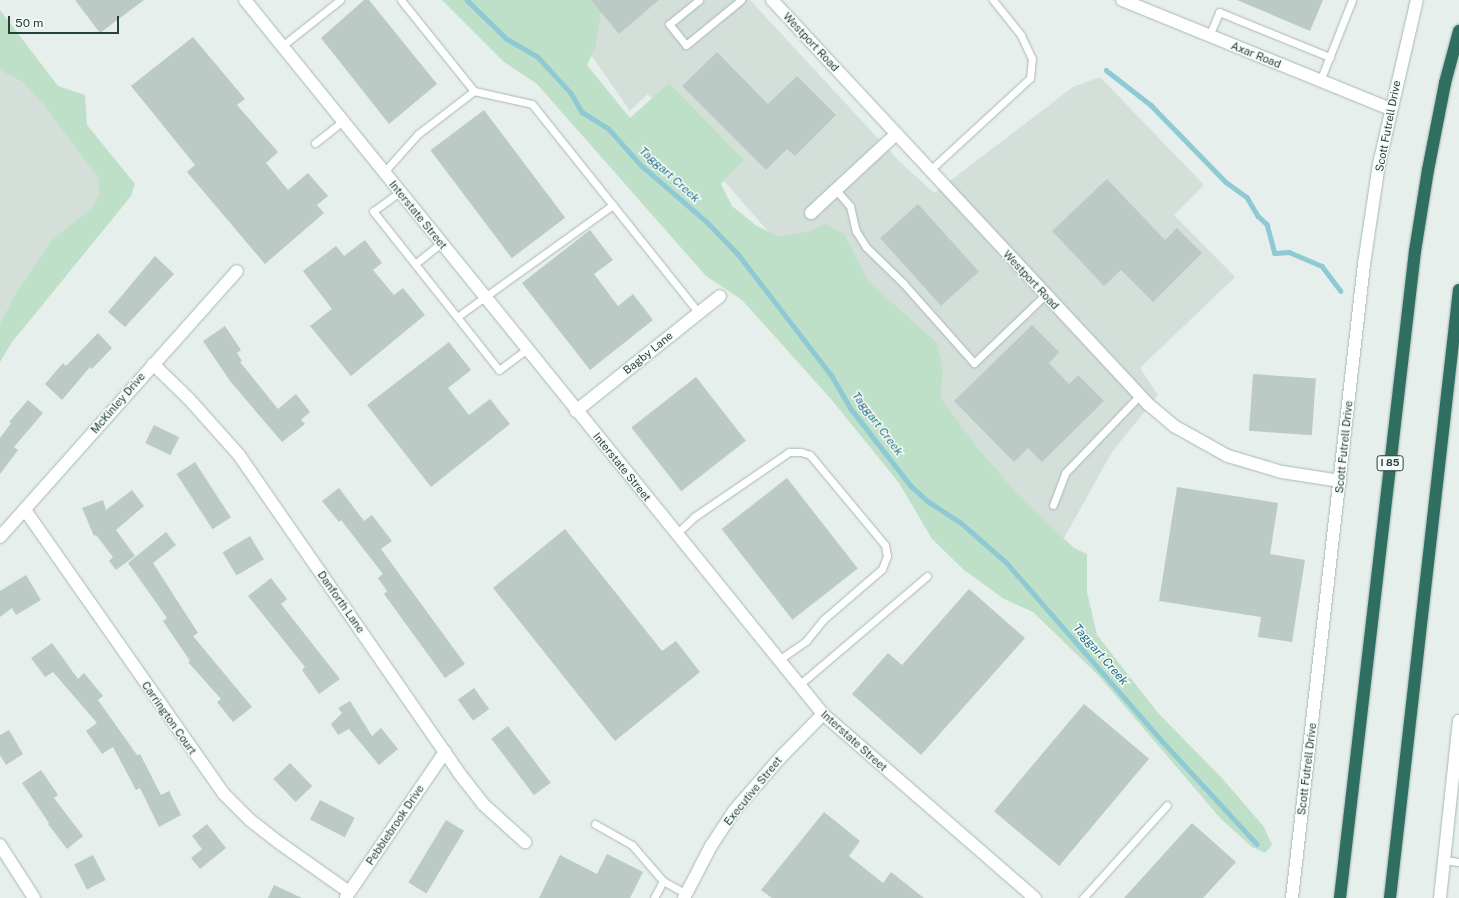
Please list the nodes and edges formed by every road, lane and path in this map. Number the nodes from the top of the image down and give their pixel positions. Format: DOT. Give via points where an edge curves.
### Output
graph roads {
  1 [pos="245,0"];
  2 [pos="340,0"];
  3 [pos="401,0"];
  4 [pos="699,0"];
  5 [pos="741,0"];
  6 [pos="772,0"];
  7 [pos="993,0"];
  8 [pos="1122,0"];
  9 [pos="1352,0"];
  10 [pos="1417,0"];
  11 [pos="1459,31"];
  12 [pos="1208,36"];
  13 [pos="282,46"];
  14 [pos="1330,57"];
  15 [pos="1320,81"];
  16 [pos="474,91"];
  17 [pos="1391,109"];
  18 [pos="343,121"];
  19 [pos="896,134"];
  20 [pos="315,143"];
  21 [pos="929,171"];
  22 [pos="384,172"];
  23 [pos="836,190"];
  24 [pos="401,191"];
  25 [pos="613,205"];
  26 [pos="811,213"];
  27 [pos="441,243"];
  28 [pos="415,264"];
  29 [pos="237,271"];
  30 [pos="1459,290"];
  31 [pos="1045,295"];
  32 [pos="484,296"];
  33 [pos="720,296"];
  34 [pos="699,312"];
  35 [pos="457,317"];
  36 [pos="527,349"];
  37 [pos="153,364"];
  38 [pos="1140,395"];
  39 [pos="576,411"];
  40 [pos="1340,481"];
  41 [pos="1053,505"];
  42 [pos="25,510"];
  43 [pos="676,534"];
  44 [pos="0,537"];
  45 [pos="928,576"];
  46 [pos="779,660"];
  47 [pos="799,685"];
  48 [pos="822,714"];
  49 [pos="1459,720"];
  50 [pos="445,752"];
  51 [pos="1167,805"];
  52 [pos="595,824"];
  53 [pos="525,842"];
  54 [pos="0,845"];
  55 [pos="1444,860"];
  56 [pos="1459,862"];
  57 [pos="662,881"];
  58 [pos="347,895"];
  59 [pos="685,896"];
  60 [pos="34,898"];
  61 [pos="654,898"];
  62 [pos="1035,898"];
  63 [pos="1083,898"];
  64 [pos="1292,898"];
  65 [pos="1340,898"];
  66 [pos="1390,898"];
  67 [pos="1440,898"];
  1 -- 13 [label="street, Interstate Street"];
  2 -- 13 [label="lane"];
  3 -- 16 [label="lane"];
  4 -- 5 [label="lane" via="669,24 686,45"];
  6 -- 19 [label="street, Westport Road"];
  7 -- 21 [label="lane" via="1021,35 1032,58 1030,78"];
  8 -- 12 [label="street, Axar Road"];
  9 -- 14 [label="lane"];
  10 -- 17 [label="street, Scott Futrell Drive"];
  11 -- 65 [label="highway, I 85" via="1432,148 1415,252"];
  12 -- 14 [label="lane" via="1219,12"];
  12 -- 15 [label="street, Axar Road"];
  13 -- 18 [label="street, Interstate Street"];
  14 -- 15 [label="lane"];
  15 -- 17 [label="street, Axar Road"];
  16 -- 22 [label="lane" via="418,134"];
  16 -- 25 [label="lane" via="532,104"];
  17 -- 40 [label="street, Scott Futrell Drive" via="1364,264"];
  18 -- 20 [label="lane"];
  18 -- 22 [label="street, Interstate Street"];
  19 -- 21 [label="street, Westport Road"];
  19 -- 23 [label="street"];
  21 -- 31 [label="street, Westport Road"];
  22 -- 24 [label="street, Interstate Street"];
  23 -- 26 [label="street"];
  23 -- 31 [label="lane" via="850,206 856,231 866,247 903,283 974,363"];
  24 -- 27 [label="street, Interstate Street"];
  24 -- 28 [label="lane" via="373,212"];
  25 -- 32 [label="lane"];
  25 -- 34 [label="lane"];
  27 -- 28 [label="lane"];
  27 -- 32 [label="street, Interstate Street"];
  28 -- 35 [label="lane"];
  29 -- 37 [label="street, McKinley Drive"];
  30 -- 66 [label="highway"];
  31 -- 38 [label="street, Westport Road"];
  32 -- 35 [label="lane"];
  32 -- 36 [label="street, Interstate Street"];
  33 -- 34 [label="street, Bagby Lane"];
  34 -- 39 [label="street, Bagby Lane"];
  35 -- 36 [label="lane" via="500,370"];
  36 -- 39 [label="street, Interstate Street"];
  37 -- 42 [label="street, McKinley Drive"];
  37 -- 50 [label="street, Danforth Lane" via="189,399 239,455"];
  38 -- 40 [label="street, Westport Road" via="1174,426 1228,456 1282,472"];
  38 -- 41 [label="lane" via="1065,473"];
  39 -- 43 [label="street, Interstate Street"];
  40 -- 64 [label="street, Scott Futrell Drive"];
  42 -- 44 [label="street, McKinley Drive"];
  42 -- 58 [label="street, Carrington Court" via="223,793 250,820"];
  43 -- 46 [label="street, Interstate Street"];
  43 -- 46 [label="lane" via="694,517 789,452 801,452 810,455 885,545 887,556 882,569 823,620 806,641"];
  45 -- 47 [label="lane"];
  46 -- 47 [label="street, Interstate Street"];
  47 -- 48 [label="street, Interstate Street"];
  48 -- 59 [label="street, Executive Street" via="734,811 711,846"];
  48 -- 62 [label="street, Interstate Street"];
  49 -- 55 [label="street"];
  50 -- 53 [label="street, Danforth Lane" via="483,804"];
  50 -- 58 [label="street, Pebblebrook Drive"];
  51 -- 63 [label="lane"];
  52 -- 57 [label="lane" via="632,845"];
  54 -- 60 [label="street"];
  55 -- 56 [label="lane"];
  55 -- 67 [label="street"];
  57 -- 59 [label="lane"];
  57 -- 61 [label="lane"];
}
